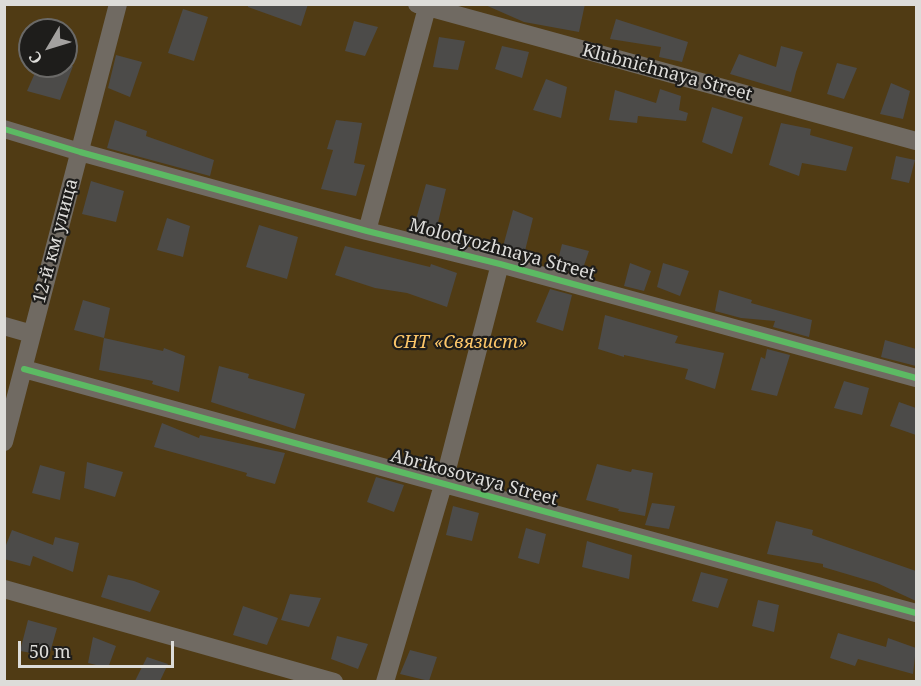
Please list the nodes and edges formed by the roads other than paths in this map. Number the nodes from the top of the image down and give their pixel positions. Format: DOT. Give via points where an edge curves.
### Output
graph roads {
  1 [pos="118,4"];
  2 [pos="424,5"];
  3 [pos="4,129"];
  4 [pos="916,141"];
  5 [pos="80,152"];
  6 [pos="367,231"];
  7 [pos="500,264"];
  8 [pos="4,326"];
  9 [pos="32,334"];
  10 [pos="24,369"];
  11 [pos="916,378"];
  12 [pos="4,442"];
  13 [pos="443,485"];
  14 [pos="4,589"];
  15 [pos="916,613"];
  16 [pos="334,681"];
  17 [pos="385,681"];
  1 -- 5 [label="street, 12-й км улица"];
  2 -- 4 [label="street, Klubnichnaya Street"];
  2 -- 6 [label="street"];
  3 -- 5 [label="street, Molodyozhnaya Street"];
  5 -- 6 [label="street, Molodyozhnaya Street"];
  5 -- 9 [label="street, 12-й км улица"];
  6 -- 7 [label="street, Molodyozhnaya Street"];
  7 -- 11 [label="street, Molodyozhnaya Street"];
  7 -- 13 [label="street"];
  8 -- 9 [label="street"];
  9 -- 10 [label="street, 12-й км улица"];
  10 -- 12 [label="street, 12-й км улица"];
  10 -- 13 [label="street, Abrikosovaya Street"];
  13 -- 15 [label="street, Abrikosovaya Street"];
  13 -- 17 [label="street"];
  14 -- 16 [label="street"];
}
